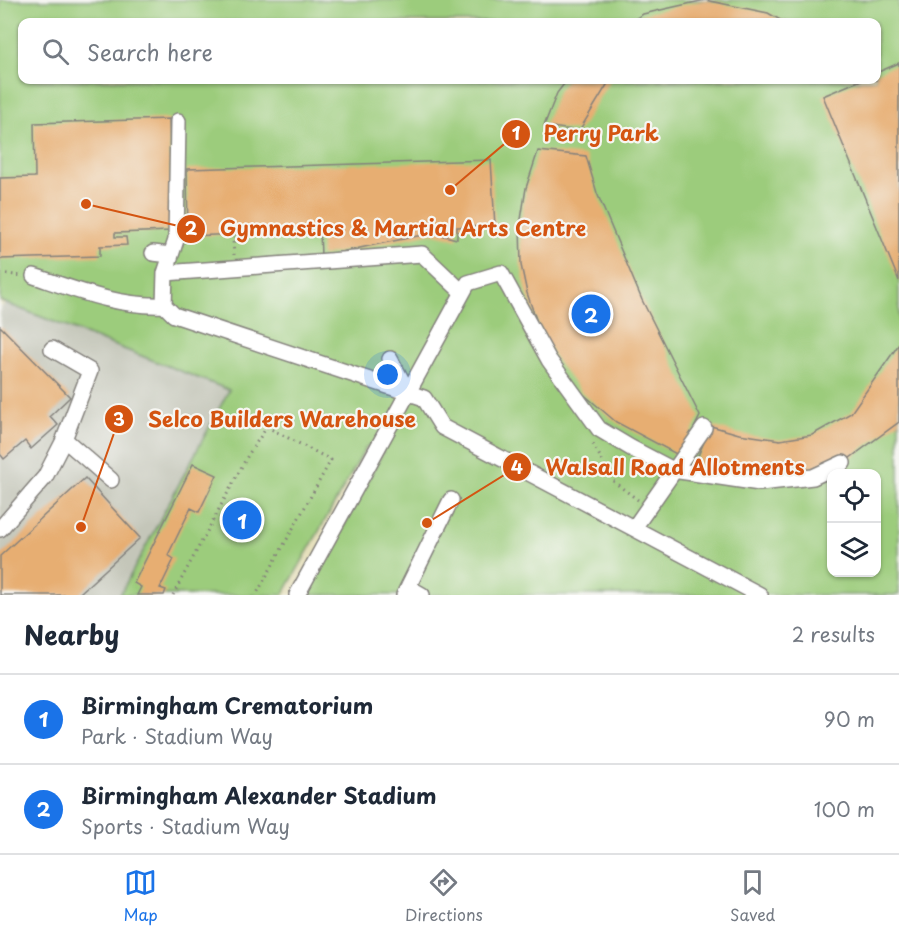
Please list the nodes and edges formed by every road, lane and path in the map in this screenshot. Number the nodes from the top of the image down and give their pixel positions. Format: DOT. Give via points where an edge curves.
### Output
graph roads {
  1 [pos="178,121"];
  2 [pos="232,224"];
  3 [pos="153,253"];
  4 [pos="171,255"];
  5 [pos="235,268"];
  6 [pos="165,273"];
  7 [pos="34,276"];
  8 [pos="465,287"];
  9 [pos="164,304"];
  10 [pos="52,349"];
  11 [pos="390,359"];
  12 [pos="408,392"];
  13 [pos="704,428"];
  14 [pos="64,440"];
  15 [pos="590,441"];
  16 [pos="843,463"];
  17 [pos="673,470"];
  18 [pos="111,480"];
  19 [pos="451,500"];
  20 [pos="649,506"];
  21 [pos="634,528"];
  22 [pos="0,529"];
  23 [pos="406,591"];
  24 [pos="173,595"];
  25 [pos="256,595"];
  26 [pos="297,595"];
  27 [pos="422,595"];
  28 [pos="760,595"];
  1 -- 4 [label="street" via="176,240"];
  2 -- 5 [label="path"];
  3 -- 4 [label="street"];
  4 -- 6 [label="street"];
  5 -- 6 [label="street"];
  5 -- 8 [label="street" via="422,254"];
  6 -- 9 [label="street"];
  7 -- 9 [label="street" via="109,299 144,306"];
  8 -- 12 [label="street"];
  8 -- 17 [label="street" via="501,273 549,360 599,429"];
  9 -- 12 [label="street" via="174,315"];
  10 -- 14 [label="street" via="90,371"];
  11 -- 12 [label="street"];
  12 -- 21 [label="street" via="424,398 442,427"];
  12 -- 26 [label="street"];
  13 -- 17 [label="street"];
  14 -- 18 [label="street"];
  14 -- 22 [label="street" via="45,477"];
  15 -- 20 [label="path" via="614,482"];
  16 -- 17 [label="street" via="813,477 760,483"];
  17 -- 20 [label="street"];
  19 -- 23 [label="street"];
  20 -- 21 [label="street"];
  21 -- 28 [label="street"];
  23 -- 27 [label="street"];
  24 -- 25 [label="path" via="267,427 331,460"];
}
